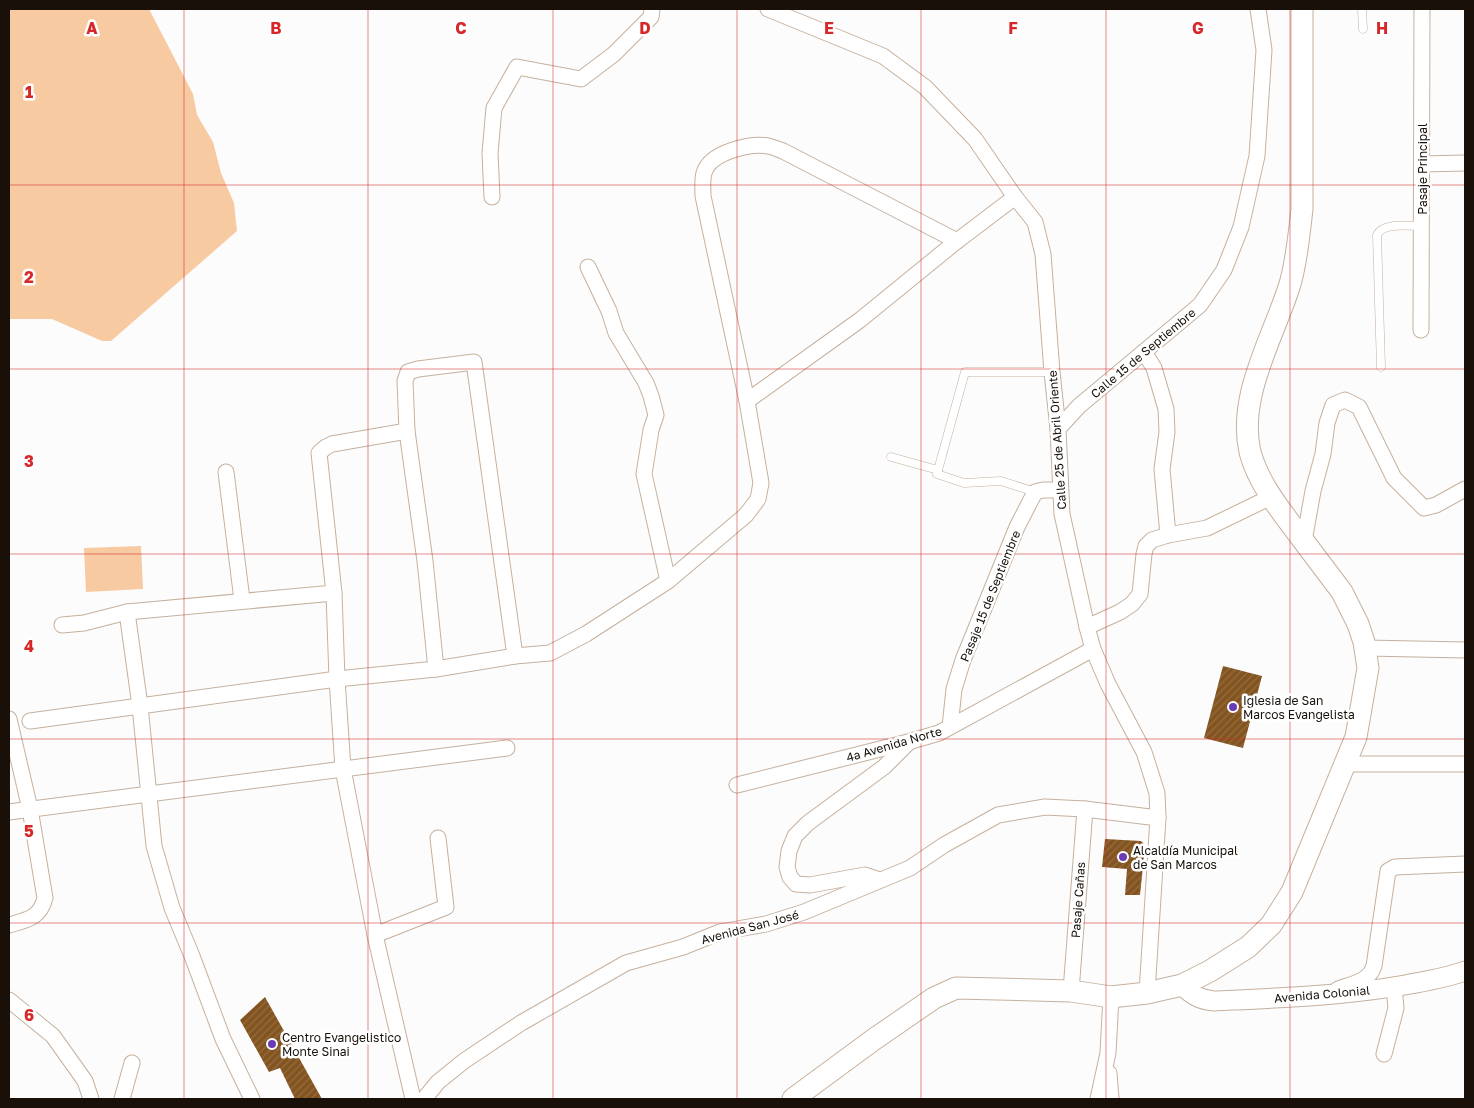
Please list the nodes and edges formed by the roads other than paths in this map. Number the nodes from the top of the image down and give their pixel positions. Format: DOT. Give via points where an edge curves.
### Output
graph roads {
  1 [pos="652,9"];
  2 [pos="768,9"];
  3 [pos="1258,9"];
  4 [pos="1302,9"];
  5 [pos="1362,9"];
  6 [pos="1422,9"];
  7 [pos="1363,29"];
  8 [pos="1465,163"];
  9 [pos="1422,164"];
  10 [pos="492,197"];
  11 [pos="1015,197"];
  12 [pos="1422,226"];
  13 [pos="957,241"];
  14 [pos="588,267"];
  15 [pos="1422,330"];
  16 [pos="1144,352"];
  17 [pos="1381,367"];
  18 [pos="1052,372"];
  19 [pos="747,401"];
  20 [pos="1058,429"];
  21 [pos="407,430"];
  22 [pos="891,457"];
  23 [pos="938,470"];
  24 [pos="226,472"];
  25 [pos="1465,489"];
  26 [pos="1060,490"];
  27 [pos="1034,492"];
  28 [pos="1271,497"];
  29 [pos="1168,535"];
  30 [pos="1304,541"];
  31 [pos="668,581"];
  32 [pos="334,593"];
  33 [pos="242,600"];
  34 [pos="127,612"];
  35 [pos="62,625"];
  36 [pos="1086,627"];
  37 [pos="1366,648"];
  38 [pos="1094,649"];
  39 [pos="1465,650"];
  40 [pos="515,656"];
  41 [pos="436,669"];
  42 [pos="337,679"];
  43 [pos="140,706"];
  44 [pos="9,719"];
  45 [pos="30,722"];
  46 [pos="950,727"];
  47 [pos="908,742"];
  48 [pos="508,748"];
  49 [pos="1344,764"];
  50 [pos="1465,764"];
  51 [pos="343,769"];
  52 [pos="737,785"];
  53 [pos="149,794"];
  54 [pos="30,809"];
  55 [pos="1085,809"];
  56 [pos="9,812"];
  57 [pos="1158,818"];
  58 [pos="438,838"];
  59 [pos="1465,864"];
  60 [pos="880,880"];
  61 [pos="9,925"];
  62 [pos="375,934"];
  63 [pos="1465,971"];
  64 [pos="1182,984"];
  65 [pos="1394,986"];
  66 [pos="1071,991"];
  67 [pos="1147,993"];
  68 [pos="1315,996"];
  69 [pos="1111,997"];
  70 [pos="9,1000"];
  71 [pos="1108,1053"];
  72 [pos="1384,1054"];
  73 [pos="132,1063"];
  74 [pos="92,1099"];
  75 [pos="122,1099"];
  76 [pos="252,1099"];
  77 [pos="413,1099"];
  78 [pos="424,1099"];
  79 [pos="793,1099"];
  80 [pos="1098,1099"];
  81 [pos="1111,1099"];
  1 -- 10 [label="street" via="651,17 614,54 581,79 517,67 494,108 490,152"];
  2 -- 11 [label="street, Calle 25 de Abril Oriente" via="883,56 925,87 975,139"];
  3 -- 16 [label="street, Calle 15 de Septiembre" via="1264,50 1257,156 1241,227 1224,270 1200,305"];
  4 -- 28 [label="main road" via="1302,209 1298,242 1289,286 1254,383 1247,422 1251,453"];
  5 -- 7 [label="lane"];
  6 -- 9 [label="street, Pasaje Principal"];
  8 -- 9 [label="street"];
  9 -- 12 [label="street, Pasaje Principal"];
  11 -- 13 [label="street"];
  11 -- 18 [label="street, Calle 25 de Abril Oriente" via="1035,222 1044,254"];
  12 -- 15 [label="street, Pasaje Principal"];
  12 -- 17 [label="lane" via="1385,227 1378,235"];
  13 -- 19 [label="street" via="860,320"];
  13 -- 19 [label="street" via="783,151 768,146 749,146 721,154 704,171 703,196"];
  14 -- 31 [label="street" via="616,333 646,383 656,415 644,474"];
  16 -- 20 [label="street, Calle 15 de Septiembre" via="1079,406"];
  16 -- 29 [label="street" via="1154,368 1166,409 1167,432 1162,469"];
  18 -- 20 [label="street, Calle 25 de Abril Oriente"];
  18 -- 23 [label="lane" via="965,372"];
  19 -- 31 [label="street" via="761,484 758,499 746,515"];
  20 -- 26 [label="street, Calle 25 de Abril Oriente"];
  21 -- 32 [label="street" via="332,444 319,453"];
  21 -- 40 [label="street" via="405,381 408,372 474,362"];
  21 -- 41 [label="street"];
  22 -- 23 [label="lane"];
  23 -- 27 [label="lane" via="937,474 964,483 1001,481"];
  24 -- 33 [label="street"];
  25 -- 30 [label="street" via="1424,508 1394,478 1359,407 1345,400 1333,405 1327,423"];
  26 -- 27 [label="street"];
  26 -- 36 [label="street, Calle 25 de Abril Oriente" via="1062,514"];
  27 -- 46 [label="street, Pasaje 15 de Septiembre" via="964,660 954,688"];
  28 -- 29 [label="street" via="1208,528"];
  28 -- 30 [label="main road"];
  29 -- 36 [label="street" via="1152,540 1146,546 1140,594 1132,604"];
  30 -- 37 [label="main road" via="1342,592"];
  31 -- 40 [label="street" via="586,634 550,653"];
  32 -- 33 [label="street"];
  32 -- 42 [label="street"];
  33 -- 34 [label="street"];
  34 -- 35 [label="street"];
  34 -- 43 [label="street"];
  36 -- 38 [label="street, Calle 25 de Abril Oriente"];
  37 -- 39 [label="street"];
  37 -- 49 [label="main road" via="1368,668 1361,711 1356,737"];
  38 -- 46 [label="street, 4a Avenida Norte"];
  38 -- 57 [label="street, Calle 25 de Abril Oriente" via="1108,684 1144,752 1157,793"];
  40 -- 41 [label="street"];
  41 -- 42 [label="street"];
  42 -- 43 [label="street"];
  42 -- 51 [label="street"];
  43 -- 45 [label="street"];
  43 -- 53 [label="street"];
  44 -- 54 [label="street"];
  46 -- 47 [label="street, 4a Avenida Norte"];
  47 -- 52 [label="street, 4a Avenida Norte"];
  47 -- 60 [label="street" via="884,767 808,823 795,836 789,851 786,867 796,884 865,876"];
  48 -- 51 [label="street"];
  49 -- 50 [label="street"];
  49 -- 64 [label="main road" via="1292,892 1271,925 1248,948"];
  51 -- 53 [label="street"];
  51 -- 62 [label="street"];
  53 -- 54 [label="street"];
  53 -- 76 [label="street" via="154,846 172,908 223,1039"];
  54 -- 56 [label="street"];
  54 -- 61 [label="street" via="45,898 36,915"];
  55 -- 57 [label="street, Avenida San José"];
  55 -- 60 [label="street, Avenida San José" via="1045,808 998,815 910,868"];
  55 -- 66 [label="street, Pasaje Cañas"];
  57 -- 67 [label="street, Calle 25 de Abril Oriente"];
  58 -- 62 [label="street" via="446,907"];
  59 -- 68 [label="street" via="1395,867 1386,873 1372,973 1362,981"];
  60 -- 78 [label="street, Avenida San José" via="804,912 766,924 720,932 683,947 626,963 464,1060"];
  62 -- 77 [label="street"];
  63 -- 65 [label="street, Avenida Colonial" via="1450,977"];
  64 -- 67 [label="main road"];
  64 -- 68 [label="street, Avenida Colonial" via="1194,996 1214,1001"];
  65 -- 68 [label="street, Avenida Colonial"];
  65 -- 72 [label="street" via="1396,1008"];
  66 -- 69 [label="main road"];
  66 -- 79 [label="main road" via="956,988 934,998"];
  67 -- 69 [label="main road"];
  69 -- 71 [label="street"];
  70 -- 74 [label="street" via="53,1036 85,1081"];
  71 -- 80 [label="street"];
  71 -- 81 [label="street"];
  73 -- 75 [label="street"];
}
